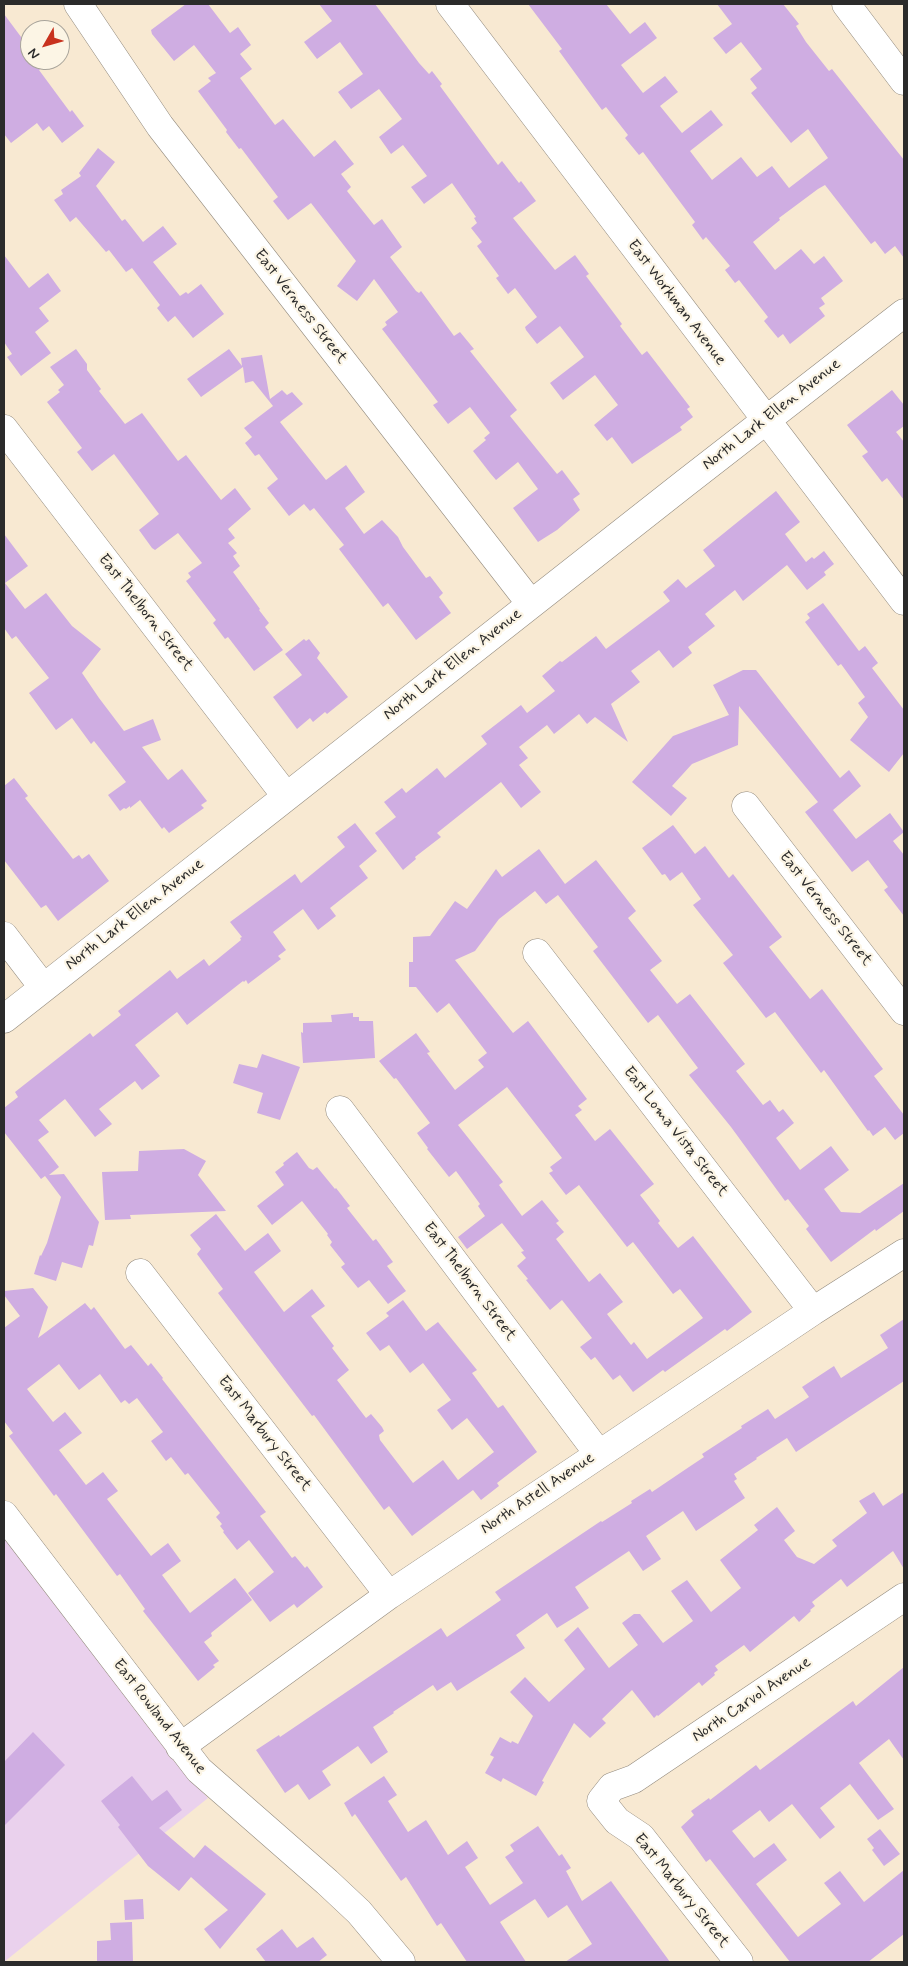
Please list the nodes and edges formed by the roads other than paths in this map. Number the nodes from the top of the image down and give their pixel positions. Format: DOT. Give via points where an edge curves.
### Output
graph roads {
  1 [pos="78,4"];
  2 [pos="450,4"];
  3 [pos="846,4"];
  4 [pos="904,81"];
  5 [pos="904,313"];
  6 [pos="766,420"];
  7 [pos="4,429"];
  8 [pos="904,601"];
  9 [pos="531,604"];
  10 [pos="286,796"];
  11 [pos="746,806"];
  12 [pos="4,936"];
  13 [pos="537,953"];
  14 [pos="43,987"];
  15 [pos="904,1011"];
  16 [pos="4,1018"];
  17 [pos="340,1110"];
  18 [pos="904,1253"];
  19 [pos="140,1273"];
  20 [pos="813,1310"];
  21 [pos="598,1453"];
  22 [pos="4,1515"];
  23 [pos="389,1595"];
  24 [pos="904,1597"];
  25 [pos="180,1747"];
  26 [pos="601,1802"];
  27 [pos="401,1962"];
  28 [pos="739,1962"];
  1 -- 9 [label="street, East Verness Street" via="160,126"];
  2 -- 6 [label="street, East Workman Avenue"];
  3 -- 4 [label="street"];
  5 -- 6 [label="street, North Lark Ellen Avenue"];
  6 -- 8 [label="street, East Workman Avenue"];
  6 -- 9 [label="street, North Lark Ellen Avenue"];
  7 -- 10 [label="street, East Thelborn Street"];
  9 -- 10 [label="street, North Lark Ellen Avenue"];
  10 -- 14 [label="street, North Lark Ellen Avenue"];
  11 -- 15 [label="street, East Verness Street"];
  12 -- 14 [label="street"];
  13 -- 20 [label="street, East Loma Vista Street"];
  14 -- 16 [label="street, North Lark Ellen Avenue"];
  17 -- 21 [label="street, East Thelborn Street"];
  18 -- 20 [label="street, North Astell Avenue"];
  19 -- 23 [label="street, East Marbury Street"];
  20 -- 21 [label="street, North Astell Avenue"];
  21 -- 23 [label="street, North Astell Avenue"];
  22 -- 25 [label="street, East Rowland Avenue"];
  23 -- 25 [label="street, North Astell Avenue"];
  24 -- 26 [label="street, North Carvol Avenue" via="634,1779 612,1787"];
  25 -- 27 [label="street, East Rowland Avenue" via="199,1770 358,1912"];
  26 -- 28 [label="street, East Marbury Street" via="616,1821 641,1837"];
}
